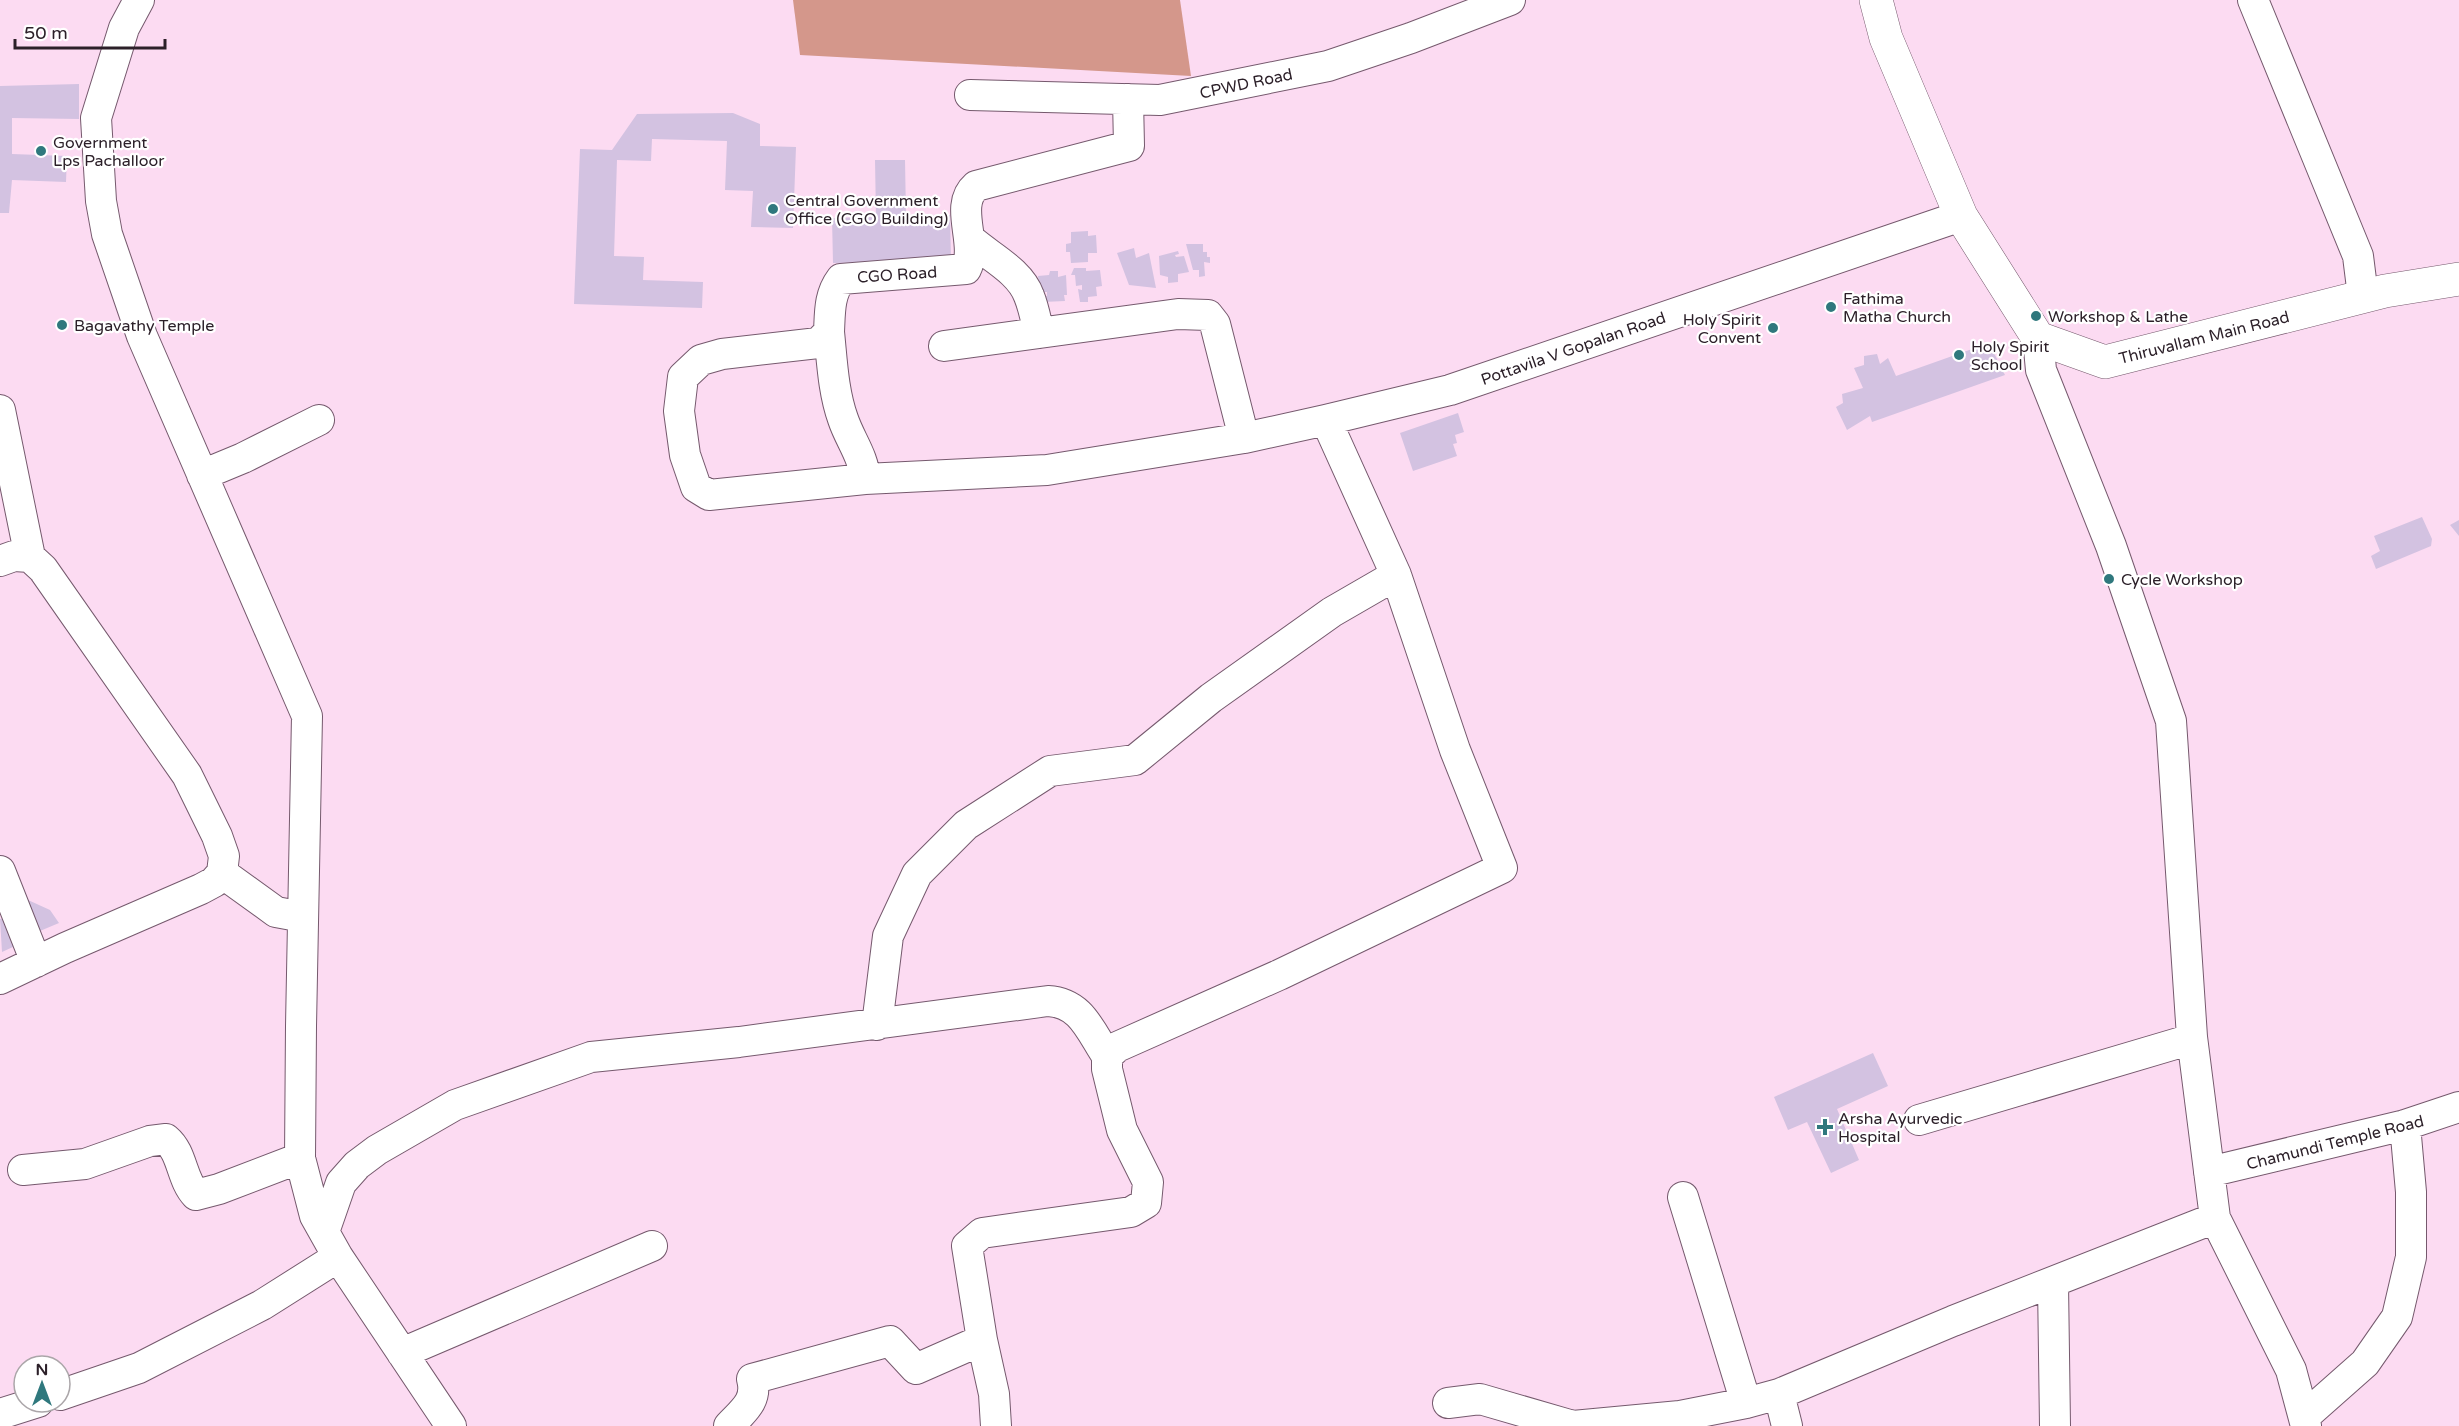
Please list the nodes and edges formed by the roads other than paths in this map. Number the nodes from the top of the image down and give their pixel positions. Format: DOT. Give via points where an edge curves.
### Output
graph roads {
  1 [pos="139,0"];
  2 [pos="1510,0"];
  3 [pos="1876,0"];
  4 [pos="2253,0"];
  5 [pos="1473,7"];
  6 [pos="970,95"];
  7 [pos="1128,99"];
  8 [pos="1961,216"];
  9 [pos="971,240"];
  10 [pos="2459,279"];
  11 [pos="2363,296"];
  12 [pos="829,332"];
  13 [pos="1039,333"];
  14 [pos="2038,338"];
  15 [pos="944,346"];
  16 [pos="0,410"];
  17 [pos="319,420"];
  18 [pos="1326,420"];
  19 [pos="1244,438"];
  20 [pos="202,475"];
  21 [pos="865,479"];
  22 [pos="30,557"];
  23 [pos="0,561"];
  24 [pos="1396,575"];
  25 [pos="0,871"];
  26 [pos="222,873"];
  27 [pos="303,917"];
  28 [pos="36,962"];
  29 [pos="0,979"];
  30 [pos="877,1025"];
  31 [pos="2192,1037"];
  32 [pos="1107,1056"];
  33 [pos="2459,1107"];
  34 [pos="1919,1120"];
  35 [pos="2405,1125"];
  36 [pos="300,1158"];
  37 [pos="23,1170"];
  38 [pos="2209,1172"];
  39 [pos="1683,1197"];
  40 [pos="2215,1218"];
  41 [pos="331,1245"];
  42 [pos="652,1246"];
  43 [pos="2053,1283"];
  44 [pos="982,1340"];
  45 [pos="402,1353"];
  46 [pos="72,1391"];
  47 [pos="1779,1394"];
  48 [pos="1448,1403"];
  49 [pos="1746,1403"];
  50 [pos="2305,1421"];
  51 [pos="451,1426"];
  52 [pos="729,1426"];
  53 [pos="996,1426"];
  54 [pos="1573,1426"];
  55 [pos="1787,1426"];
  56 [pos="2055,1426"];
  1 -- 20 [label="street" via="124,28 96,118 101,201 107,234 142,336"];
  2 -- 5 [label="street, CPWD Road"];
  3 -- 8 [label="main road" via="1886,38"];
  4 -- 11 [label="street" via="2358,255"];
  5 -- 7 [label="street, CPWD Road" via="1411,38 1328,66 1160,100"];
  6 -- 7 [label="street, CPWD Road"];
  7 -- 9 [label="street, CGO Road" via="1129,146 976,186 968,193"];
  8 -- 14 [label="main road"];
  8 -- 18 [label="street, Pottavila V Gopalan Road" via="1450,390"];
  9 -- 12 [label="street, CGO Road" via="971,260 966,269 841,279 830,306"];
  9 -- 13 [label="street" via="1023,285"];
  10 -- 11 [label="main road, Thiruvallam Main Road"];
  11 -- 14 [label="main road, Thiruvallam Main Road" via="2105,362"];
  12 -- 21 [label="street" via="843,418 864,464"];
  12 -- 21 [label="street, Pottavila V Gopalan Road" via="818,343 701,360 683,377 680,411 685,454 696,487 709,495"];
  13 -- 15 [label="street"];
  13 -- 19 [label="street" via="1179,314 1208,315 1215,324"];
  14 -- 31 [label="street" via="2041,370 2110,546 2171,721"];
  16 -- 22 [label="street"];
  17 -- 20 [label="street"];
  18 -- 19 [label="street, Pottavila V Gopalan Road"];
  18 -- 24 [label="street"];
  19 -- 21 [label="street, Pottavila V Gopalan Road" via="1047,470"];
  20 -- 27 [label="street" via="307,716"];
  22 -- 23 [label="street" via="14,556"];
  22 -- 26 [label="street" via="43,569 187,775 217,836 224,856"];
  24 -- 30 [label="street" via="1332,612 1220,691 1135,760 1050,771 966,825 917,874 888,936"];
  24 -- 32 [label="street" via="1455,750 1502,868 1279,975 1117,1047"];
  25 -- 28 [label="street"];
  26 -- 27 [label="street" via="276,912"];
  26 -- 28 [label="street" via="201,889"];
  27 -- 36 [label="street"];
  28 -- 29 [label="street"];
  30 -- 32 [label="street" via="1061,1002 1078,1013"];
  30 -- 41 [label="street" via="591,1058 455,1105 411,1128 357,1165 341,1184"];
  31 -- 34 [label="street"];
  31 -- 38 [label="street"];
  32 -- 44 [label="street" via="1122,1130 1148,1182 1146,1203 1131,1212 982,1233 967,1245"];
  33 -- 35 [label="street, Chamundi Temple Road"];
  35 -- 38 [label="street, Chamundi Temple Road"];
  35 -- 50 [label="street" via="2411,1257 2397,1317 2364,1363"];
  36 -- 37 [label="street" via="196,1196 189,1188 173,1145 166,1139 85,1164"];
  36 -- 41 [label="street" via="315,1216"];
  38 -- 40 [label="street"];
  39 -- 49 [label="street"];
  40 -- 43 [label="street"];
  40 -- 50 [label="street" via="2291,1370"];
  41 -- 45 [label="street"];
  41 -- 46 [label="street" via="262,1305 139,1368"];
  42 -- 45 [label="street"];
  43 -- 47 [label="street"];
  43 -- 56 [label="street"];
  44 -- 52 [label="street" via="916,1369 890,1341 752,1379 754,1398"];
  44 -- 53 [label="street" via="994,1394"];
  45 -- 51 [label="street"];
  47 -- 49 [label="street"];
  47 -- 55 [label="street"];
  48 -- 54 [label="street" via="1480,1399"];
  49 -- 54 [label="street" via="1680,1416"];
}
